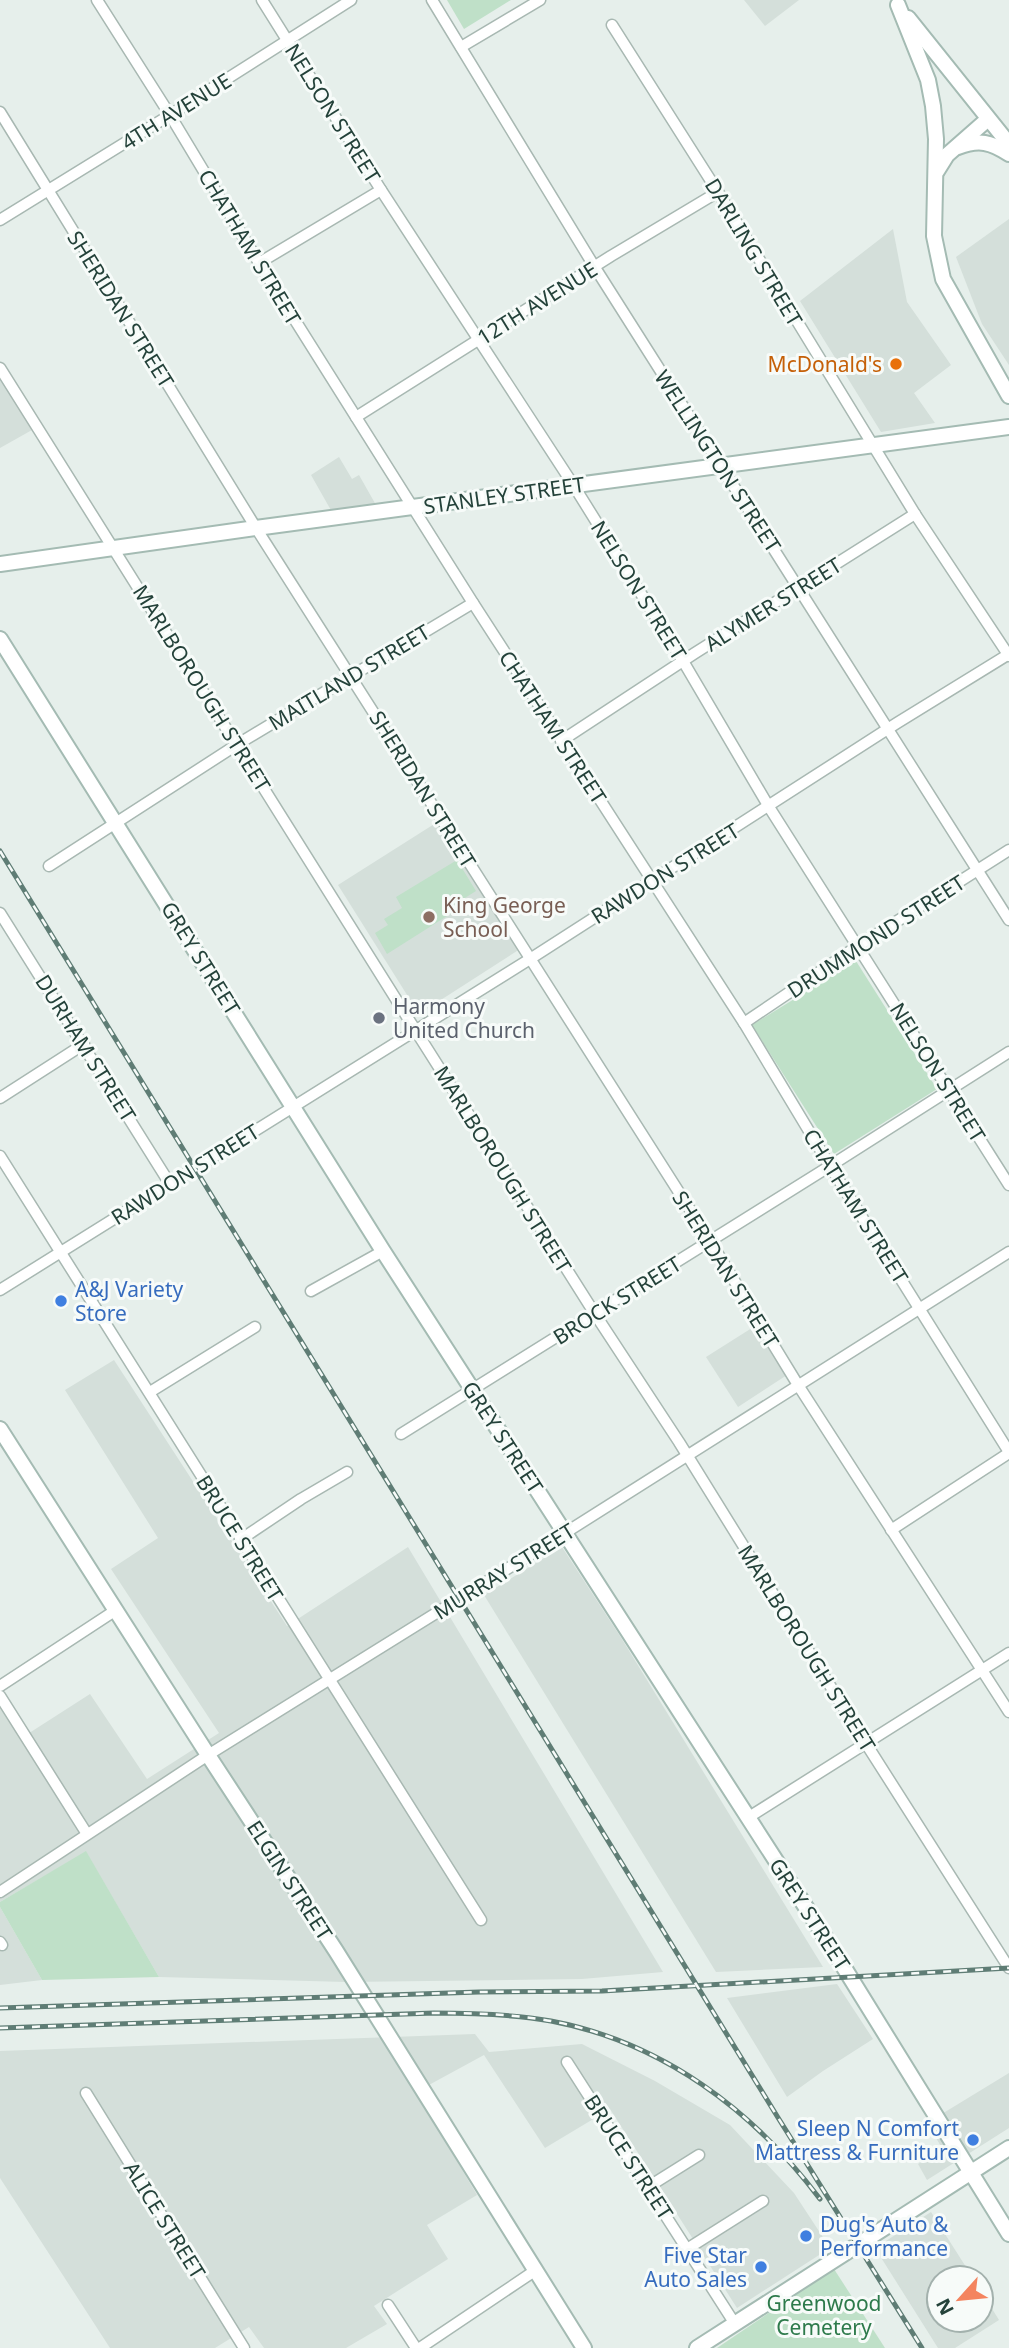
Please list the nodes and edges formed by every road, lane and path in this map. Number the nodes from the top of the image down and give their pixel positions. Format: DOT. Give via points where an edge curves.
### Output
graph roads {
  1 [pos="97,0"];
  2 [pos="262,0"];
  3 [pos="351,0"];
  4 [pos="432,0"];
  5 [pos="540,0"];
  6 [pos="896,2"];
  7 [pos="612,24"];
  8 [pos="288,40"];
  9 [pos="461,47"];
  10 [pos="0,112"];
  11 [pos="170,115"];
  12 [pos="988,118"];
  13 [pos="1009,144"];
  14 [pos="955,148"];
  15 [pos="1009,154"];
  16 [pos="936,172"];
  17 [pos="48,190"];
  18 [pos="381,190"];
  19 [pos="719,192"];
  20 [pos="0,219"];
  21 [pos="259,263"];
  22 [pos="594,266"];
  23 [pos="480,339"];
  24 [pos="0,368"];
  25 [pos="1009,396"];
  26 [pos="356,416"];
  27 [pos="1009,427"];
  28 [pos="873,446"];
  29 [pos="721,467"];
  30 [pos="574,486"];
  31 [pos="413,508"];
  32 [pos="915,514"];
  33 [pos="256,528"];
  34 [pos="114,548"];
  35 [pos="0,564"];
  36 [pos="799,587"];
  37 [pos="473,603"];
  38 [pos="0,639"];
  39 [pos="1009,655"];
  40 [pos="683,661"];
  41 [pos="352,677"];
  42 [pos="888,729"];
  43 [pos="561,741"];
  44 [pos="238,744"];
  45 [pos="769,807"];
  46 [pos="117,824"];
  47 [pos="1009,850"];
  48 [pos="49,866"];
  49 [pos="977,870"];
  50 [pos="652,880"];
  51 [pos="0,913"];
  52 [pos="1009,920"];
  53 [pos="858,946"];
  54 [pos="530,959"];
  55 [pos="744,1023"];
  56 [pos="415,1030"];
  57 [pos="84,1044"];
  58 [pos="1009,1052"];
  59 [pos="950,1090"];
  60 [pos="0,1098"];
  61 [pos="293,1105"];
  62 [pos="0,1156"];
  63 [pos="830,1166"];
  64 [pos="170,1184"];
  65 [pos="1009,1185"];
  66 [pos="710,1241"];
  67 [pos="61,1251"];
  68 [pos="383,1251"];
  69 [pos="1009,1252"];
  70 [pos="0,1290"];
  71 [pos="311,1291"];
  72 [pos="920,1310"];
  73 [pos="595,1314"];
  74 [pos="255,1327"];
  75 [pos="798,1385"];
  76 [pos="473,1391"];
  77 [pos="150,1392"];
  78 [pos="0,1429"];
  79 [pos="401,1434"];
  80 [pos="1009,1453"];
  81 [pos="687,1455"];
  82 [pos="347,1472"];
  83 [pos="891,1530"];
  84 [pos="565,1533"];
  85 [pos="240,1540"];
  86 [pos="116,1610"];
  87 [pos="1009,1653"];
  88 [pos="982,1670"];
  89 [pos="329,1681"];
  90 [pos="0,1686"];
  91 [pos="0,1696"];
  92 [pos="1009,1712"];
  93 [pos="865,1742"];
  94 [pos="208,1755"];
  95 [pos="748,1817"];
  96 [pos="87,1834"];
  97 [pos="0,1892"];
  98 [pos="481,1920"];
  99 [pos="1009,1968"];
  100 [pos="567,2062"];
  101 [pos="86,2093"];
  102 [pos="1009,2148"];
  103 [pos="699,2155"];
  104 [pos="971,2173"];
  105 [pos="648,2186"];
  106 [pos="763,2201"];
  107 [pos="1009,2234"];
  108 [pos="687,2249"];
  109 [pos="536,2270"];
  110 [pos="388,2305"];
  111 [pos="735,2324"];
  112 [pos="580,2343"];
  113 [pos="244,2348"];
  114 [pos="418,2348"];
  115 [pos="697,2348"];
  1 -- 11 [label="street, CHATHAM STREET"];
  2 -- 8 [label="street, NELSON STREET"];
  3 -- 8 [label="street, 4TH AVENUE"];
  4 -- 9 [label="street, WELLINGTON STREET"];
  5 -- 9 [label="street"];
  6 -- 12 [label="street"];
  6 -- 16 [label="street" via="928,80"];
  7 -- 19 [label="street, DARLING STREET"];
  8 -- 11 [label="street, 4TH AVENUE"];
  8 -- 18 [label="street, NELSON STREET"];
  9 -- 22 [label="street, WELLINGTON STREET"];
  10 -- 17 [label="street, SHERIDAN STREET"];
  11 -- 17 [label="street, 4TH AVENUE"];
  11 -- 21 [label="street, CHATHAM STREET"];
  12 -- 13 [label="street"];
  12 -- 14 [label="street"];
  14 -- 15 [label="street" via="987,142"];
  14 -- 16 [label="street"];
  16 -- 25 [label="street" via="934,236 943,279"];
  17 -- 20 [label="street, 4TH AVENUE"];
  17 -- 33 [label="street, SHERIDAN STREET"];
  18 -- 21 [label="street"];
  18 -- 23 [label="street, NELSON STREET"];
  19 -- 22 [label="street, 12TH AVENUE"];
  19 -- 28 [label="street, DARLING STREET"];
  21 -- 26 [label="street, CHATHAM STREET"];
  22 -- 23 [label="street, 12TH AVENUE"];
  22 -- 29 [label="street, WELLINGTON STREET"];
  23 -- 26 [label="street, 12TH AVENUE"];
  23 -- 30 [label="street, NELSON STREET"];
  24 -- 34 [label="street, MARLBOROUGH STREET"];
  26 -- 31 [label="street, CHATHAM STREET"];
  27 -- 28 [label="street, STANLEY STREET"];
  28 -- 29 [label="street, STANLEY STREET"];
  28 -- 32 [label="street, DARLING STREET"];
  29 -- 30 [label="street, STANLEY STREET"];
  29 -- 36 [label="street, WELLINGTON STREET"];
  30 -- 31 [label="street, STANLEY STREET"];
  30 -- 40 [label="street, NELSON STREET"];
  31 -- 33 [label="street, STANLEY STREET"];
  31 -- 37 [label="street, CHATHAM STREET"];
  32 -- 36 [label="street, ALYMER STREET"];
  32 -- 39 [label="street, DARLING STREET"];
  33 -- 34 [label="street, STANLEY STREET"];
  33 -- 41 [label="street, SHERIDAN STREET"];
  34 -- 35 [label="street, STANLEY STREET"];
  34 -- 44 [label="street, MARLBOROUGH STREET"];
  36 -- 40 [label="street, ALYMER STREET"];
  36 -- 42 [label="street, WELLINGTON STREET"];
  37 -- 41 [label="street, MAITLAND STREET"];
  37 -- 43 [label="street, CHATHAM STREET"];
  38 -- 46 [label="street, GREY STREET"];
  39 -- 42 [label="street, RAWDON STREET"];
  40 -- 43 [label="street, ALYMER STREET"];
  40 -- 45 [label="street, NELSON STREET"];
  41 -- 44 [label="street, MAITLAND STREET"];
  41 -- 54 [label="street, SHERIDAN STREET"];
  42 -- 45 [label="street, RAWDON STREET"];
  42 -- 49 [label="street, WELLINGTON STREET"];
  43 -- 50 [label="street, CHATHAM STREET"];
  44 -- 46 [label="street, MAITLAND STREET"];
  44 -- 56 [label="street, MARLBOROUGH STREET"];
  45 -- 50 [label="street, RAWDON STREET"];
  45 -- 53 [label="street, NELSON STREET"];
  46 -- 48 [label="street, MAITLAND STREET"];
  46 -- 61 [label="street, GREY STREET"];
  47 -- 49 [label="street, DRUMMOND STREET"];
  49 -- 52 [label="street, WELLINGTON STREET"];
  49 -- 53 [label="street, DRUMMOND STREET"];
  50 -- 54 [label="street, RAWDON STREET"];
  50 -- 55 [label="street, CHATHAM STREET"];
  51 -- 57 [label="street, DURHAM STREET"];
  53 -- 55 [label="street, DRUMMOND STREET"];
  53 -- 59 [label="street, NELSON STREET"];
  54 -- 56 [label="street, RAWDON STREET"];
  54 -- 66 [label="street, SHERIDAN STREET"];
  55 -- 63 [label="street, CHATHAM STREET"];
  56 -- 61 [label="street, RAWDON STREET"];
  56 -- 73 [label="street, MARLBOROUGH STREET"];
  57 -- 60 [label="street"];
  57 -- 64 [label="street, DURHAM STREET"];
  58 -- 59 [label="street, BROCK STREET"];
  59 -- 63 [label="street, BROCK STREET"];
  59 -- 65 [label="street, NELSON STREET"];
  61 -- 64 [label="street, RAWDON STREET"];
  61 -- 68 [label="street, GREY STREET"];
  62 -- 67 [label="street, BRUCE STREET"];
  63 -- 66 [label="street, BROCK STREET"];
  63 -- 72 [label="street, CHATHAM STREET"];
  64 -- 67 [label="street, RAWDON STREET"];
  66 -- 73 [label="street, BROCK STREET"];
  66 -- 75 [label="street, SHERIDAN STREET"];
  67 -- 70 [label="street, RAWDON STREET"];
  67 -- 77 [label="street, BRUCE STREET"];
  68 -- 71 [label="street"];
  68 -- 76 [label="street, GREY STREET"];
  69 -- 72 [label="street, MURRAY STREET"];
  72 -- 75 [label="street, MURRAY STREET"];
  72 -- 80 [label="street, CHATHAM STREET"];
  73 -- 76 [label="street, BROCK STREET"];
  73 -- 81 [label="street, MARLBOROUGH STREET"];
  74 -- 77 [label="street"];
  75 -- 81 [label="street, MURRAY STREET"];
  75 -- 83 [label="street, SHERIDAN STREET"];
  76 -- 79 [label="street, BROCK STREET"];
  76 -- 84 [label="street, GREY STREET"];
  77 -- 85 [label="street, BRUCE STREET"];
  78 -- 86 [label="street, ELGIN STREET"];
  80 -- 83 [label="street"];
  81 -- 84 [label="street, MURRAY STREET"];
  81 -- 93 [label="street, MARLBOROUGH STREET"];
  82 -- 85 [label="street"];
  83 -- 88 [label="street, SHERIDAN STREET"];
  84 -- 89 [label="street, MURRAY STREET"];
  84 -- 95 [label="street, GREY STREET"];
  85 -- 89 [label="street, BRUCE STREET"];
  86 -- 90 [label="street"];
  86 -- 94 [label="street, ELGIN STREET"];
  87 -- 88 [label="street"];
  88 -- 92 [label="street, SHERIDAN STREET"];
  88 -- 93 [label="street"];
  89 -- 94 [label="street, MURRAY STREET"];
  89 -- 98 [label="street, BRUCE STREET"];
  91 -- 96 [label="street"];
  93 -- 95 [label="street"];
  93 -- 99 [label="street, MARLBOROUGH STREET"];
  94 -- 96 [label="street, MURRAY STREET"];
  94 -- 109 [label="street, ELGIN STREET"];
  95 -- 104 [label="street, GREY STREET"];
  96 -- 97 [label="street, MURRAY STREET"];
  100 -- 105 [label="street, BRUCE STREET"];
  101 -- 113 [label="street, ALICE STREET"];
  102 -- 104 [label="street"];
  103 -- 105 [label="street"];
  104 -- 107 [label="street, GREY STREET"];
  104 -- 111 [label="street"];
  105 -- 108 [label="street, BRUCE STREET"];
  106 -- 108 [label="street"];
  108 -- 111 [label="street, BRUCE STREET"];
  109 -- 112 [label="street, ELGIN STREET"];
  109 -- 114 [label="street"];
  110 -- 114 [label="street"];
  111 -- 115 [label="street"];
}
